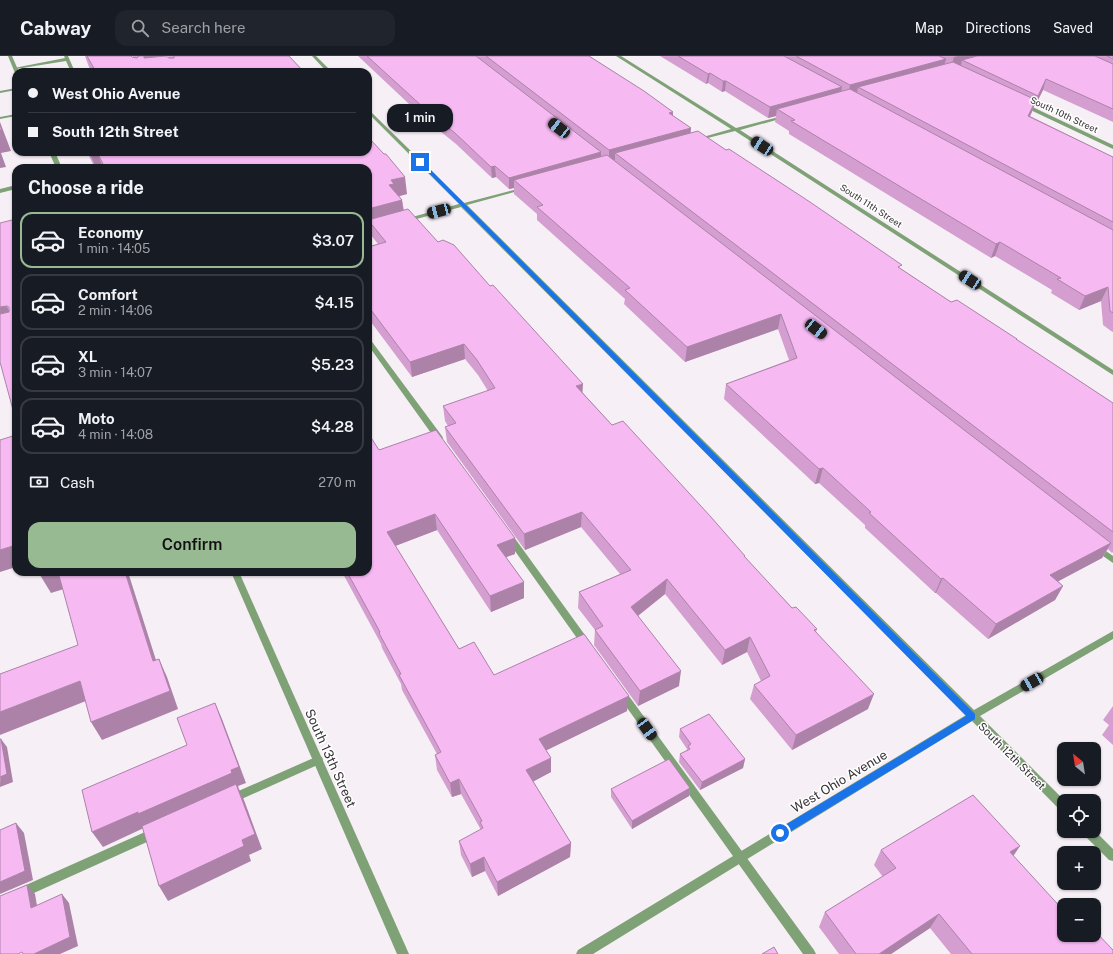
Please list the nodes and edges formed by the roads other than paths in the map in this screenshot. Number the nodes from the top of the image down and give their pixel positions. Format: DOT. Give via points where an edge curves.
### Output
graph roads {
  1 [pos="10,56"];
  2 [pos="314,56"];
  3 [pos="618,56"];
  4 [pos="66,57"];
  5 [pos="15,68"];
  6 [pos="24,68"];
  7 [pos="71,68"];
  8 [pos="326,68"];
  9 [pos="12,90"];
  10 [pos="0,92"];
  11 [pos="1021,104"];
  12 [pos="372,114"];
  13 [pos="12,116"];
  14 [pos="788,116"];
  15 [pos="0,118"];
  16 [pos="736,130"];
  17 [pos="691,142"];
  18 [pos="1113,147"];
  19 [pos="531,186"];
  20 [pos="12,188"];
  21 [pos="0,191"];
  22 [pos="463,205"];
  23 [pos="404,221"];
  24 [pos="372,346"];
  25 [pos="1113,373"];
  26 [pos="442,444"];
  27 [pos="503,528"];
  28 [pos="1088,541"];
  29 [pos="1113,560"];
  30 [pos="237,576"];
  31 [pos="1113,635"];
  32 [pos="592,651"];
  33 [pos="619,690"];
  34 [pos="972,716"];
  35 [pos="318,760"];
  36 [pos="1057,800"];
  37 [pos="218,805"];
  38 [pos="167,827"];
  39 [pos="1095,838"];
  40 [pos="1113,856"];
  41 [pos="740,857"];
  42 [pos="14,896"];
  43 [pos="403,954"];
  44 [pos="582,954"];
  45 [pos="810,954"];
  1 -- 5 [label="street"];
  2 -- 8 [label="street"];
  3 -- 16 [label="street, South 11th Street"];
  4 -- 6 [label="street"];
  4 -- 7 [label="street"];
  9 -- 10 [label="street"];
  11 -- 18 [label="street, South 10th Street"];
  12 -- 22 [label="street, South 12th Street"];
  13 -- 15 [label="street"];
  14 -- 16 [label="street"];
  16 -- 17 [label="street"];
  16 -- 25 [label="street, South 11th Street"];
  19 -- 22 [label="street"];
  20 -- 21 [label="street"];
  22 -- 23 [label="street"];
  22 -- 34 [label="street, South 12th Street"];
  24 -- 26 [label="street"];
  27 -- 32 [label="street"];
  28 -- 29 [label="street"];
  30 -- 35 [label="street, South 13th Street"];
  31 -- 34 [label="street, West Ohio Avenue"];
  33 -- 41 [label="street"];
  34 -- 36 [label="street, South 12th Street"];
  34 -- 41 [label="street, West Ohio Avenue"];
  35 -- 37 [label="street"];
  35 -- 43 [label="street, South 13th Street"];
  38 -- 42 [label="street"];
  39 -- 40 [label="street"];
  41 -- 44 [label="street, West Ohio Avenue"];
  41 -- 45 [label="street"];
}
